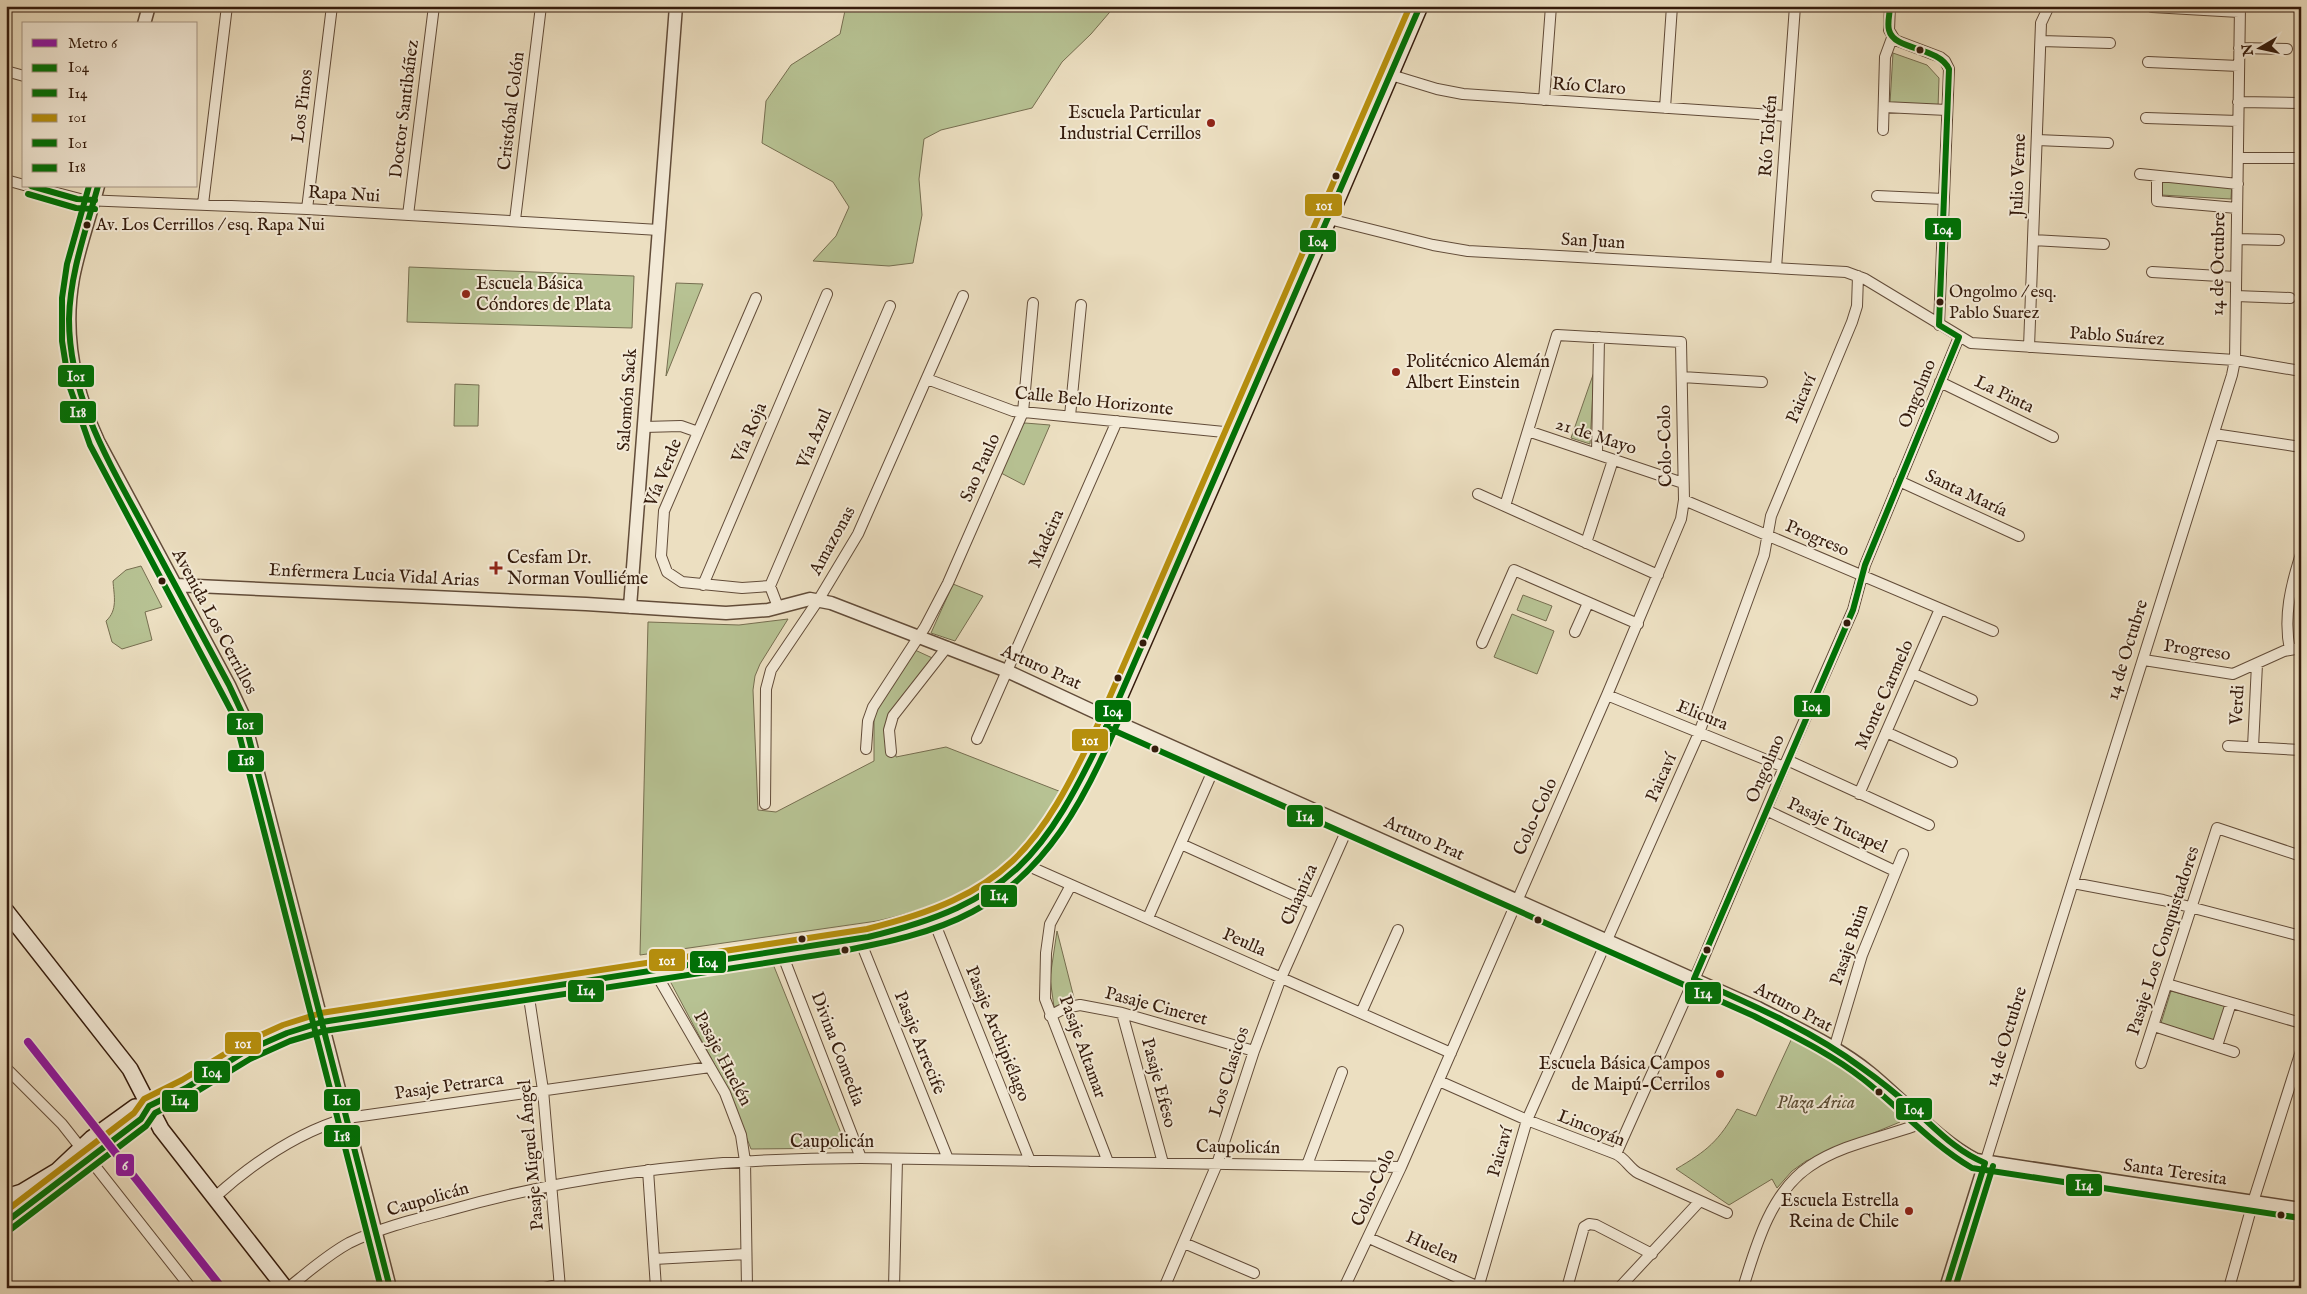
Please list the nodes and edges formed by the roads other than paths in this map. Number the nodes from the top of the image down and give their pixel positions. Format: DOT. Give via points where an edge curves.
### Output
graph roads {
  1 [pos="148,6"];
  2 [pos="227,6"];
  3 [pos="332,6"];
  4 [pos="434,6"];
  5 [pos="541,6"];
  6 [pos="676,6"];
  7 [pos="1420,6"];
  8 [pos="1551,6"];
  9 [pos="1672,6"];
  10 [pos="1795,6"];
  11 [pos="1890,6"];
  12 [pos="2049,6"];
  13 [pos="2152,6"];
  14 [pos="2240,9"];
  15 [pos="144,22"];
  16 [pos="1892,38"];
  17 [pos="2041,41"];
  18 [pos="2110,43"];
  19 [pos="2239,48"];
  20 [pos="2286,49"];
  21 [pos="2148,62"];
  22 [pos="2239,66"];
  23 [pos="6,71"];
  24 [pos="22,75"];
  25 [pos="1391,75"];
  26 [pos="1544,100"];
  27 [pos="2238,102"];
  28 [pos="2300,103"];
  29 [pos="1884,107"];
  30 [pos="1664,108"];
  31 [pos="1947,110"];
  32 [pos="1787,116"];
  33 [pos="2146,118"];
  34 [pos="2238,121"];
  35 [pos="1883,130"];
  36 [pos="2037,140"];
  37 [pos="2108,143"];
  38 [pos="2238,158"];
  39 [pos="2301,158"];
  40 [pos="2140,174"];
  41 [pos="2157,177"];
  42 [pos="6,180"];
  43 [pos="22,184"];
  44 [pos="2238,184"];
  45 [pos="37,188"];
  46 [pos="98,188"];
  47 [pos="1877,196"];
  48 [pos="1944,199"];
  49 [pos="95,200"];
  50 [pos="203,204"];
  51 [pos="2237,208"];
  52 [pos="307,210"];
  53 [pos="408,215"];
  54 [pos="1329,219"];
  55 [pos="515,220"];
  56 [pos="659,230"];
  57 [pos="2236,239"];
  58 [pos="2033,240"];
  59 [pos="2279,240"];
  60 [pos="2104,244"];
  61 [pos="1776,268"];
  62 [pos="2152,272"];
  63 [pos="1858,276"];
  64 [pos="2236,277"];
  65 [pos="827,294"];
  66 [pos="963,296"];
  67 [pos="2236,296"];
  68 [pos="756,298"];
  69 [pos="2290,298"];
  70 [pos="1033,303"];
  71 [pos="890,306"];
  72 [pos="1081,306"];
  73 [pos="1939,325"];
  74 [pos="1599,337"];
  75 [pos="1959,337"];
  76 [pos="2029,347"];
  77 [pos="2235,360"];
  78 [pos="2301,371"];
  79 [pos="1682,377"];
  80 [pos="927,379"];
  81 [pos="1762,382"];
  82 [pos="1940,382"];
  83 [pos="1023,412"];
  84 [pos="1070,416"];
  85 [pos="1117,421"];
  86 [pos="644,427"];
  87 [pos="1528,431"];
  88 [pos="698,432"];
  89 [pos="1234,433"];
  90 [pos="2214,434"];
  91 [pos="2053,437"];
  92 [pos="2301,447"];
  93 [pos="1597,454"];
  94 [pos="1613,460"];
  95 [pos="1899,481"];
  96 [pos="1683,483"];
  97 [pos="1478,494"];
  98 [pos="1684,500"];
  99 [pos="1505,506"];
  100 [pos="1768,536"];
  101 [pos="2019,536"];
  102 [pos="1586,543"];
  103 [pos="2301,554"];
  104 [pos="1658,575"];
  105 [pos="1863,576"];
  106 [pos="176,585"];
  107 [pos="703,585"];
  108 [pos="770,586"];
  109 [pos="819,600"];
  110 [pos="1588,602"];
  111 [pos="630,607"];
  112 [pos="778,607"];
  113 [pos="1940,609"];
  114 [pos="1638,624"];
  115 [pos="1993,631"];
  116 [pos="1574,632"];
  117 [pos="919,636"];
  118 [pos="1482,643"];
  119 [pos="947,647"];
  120 [pos="2296,649"];
  121 [pos="2144,660"];
  122 [pos="2257,664"];
  123 [pos="1007,670"];
  124 [pos="1912,673"];
  125 [pos="1607,695"];
  126 [pos="1972,700"];
  127 [pos="1110,719"];
  128 [pos="1886,732"];
  129 [pos="1700,733"];
  130 [pos="977,739"];
  131 [pos="2228,746"];
  132 [pos="2252,747"];
  133 [pos="866,749"];
  134 [pos="2301,750"];
  135 [pos="891,752"];
  136 [pos="1952,762"];
  137 [pos="1785,764"];
  138 [pos="1215,766"];
  139 [pos="1859,794"];
  140 [pos="765,804"];
  141 [pos="1766,810"];
  142 [pos="1349,825"];
  143 [pos="1929,825"];
  144 [pos="1180,844"];
  145 [pos="1903,854"];
  146 [pos="2301,856"];
  147 [pos="1024,864"];
  148 [pos="1895,871"];
  149 [pos="2073,883"];
  150 [pos="1072,885"];
  151 [pos="1517,900"];
  152 [pos="1314,904"];
  153 [pos="2192,907"];
  154 [pos="6,911"];
  155 [pos="1148,918"];
  156 [pos="933,919"];
  157 [pos="1398,930"];
  158 [pos="2301,936"];
  159 [pos="859,938"];
  160 [pos="1608,941"];
  161 [pos="781,951"];
  162 [pos="656,972"];
  163 [pos="1281,978"];
  164 [pos="1694,979"];
  165 [pos="2167,984"];
  166 [pos="528,991"];
  167 [pos="2231,1003"];
  168 [pos="1122,1013"];
  169 [pos="1361,1013"];
  170 [pos="1050,1016"];
  171 [pos="322,1022"];
  172 [pos="2301,1023"];
  173 [pos="2154,1026"];
  174 [pos="2218,1046"];
  175 [pos="1834,1049"];
  176 [pos="2301,1051"];
  177 [pos="1254,1052"];
  178 [pos="2234,1052"];
  179 [pos="1451,1053"];
  180 [pos="2142,1063"];
  181 [pos="710,1067"];
  182 [pos="6,1068"];
  183 [pos="1342,1072"];
  184 [pos="1438,1081"];
  185 [pos="543,1090"];
  186 [pos="149,1106"];
  187 [pos="347,1118"];
  188 [pos="1527,1120"];
  189 [pos="1924,1120"];
  190 [pos="91,1148"];
  191 [pos="1616,1154"];
  192 [pos="861,1158"];
  193 [pos="897,1159"];
  194 [pos="948,1159"];
  195 [pos="745,1161"];
  196 [pos="1030,1161"];
  197 [pos="1108,1162"];
  198 [pos="1163,1163"];
  199 [pos="1985,1163"];
  200 [pos="1217,1164"];
  201 [pos="1307,1165"];
  202 [pos="1402,1167"];
  203 [pos="648,1170"];
  204 [pos="552,1186"];
  205 [pos="6,1197"];
  206 [pos="215,1197"];
  207 [pos="1699,1202"];
  208 [pos="2253,1202"];
  209 [pos="2301,1209"];
  210 [pos="1726,1213"];
  211 [pos="6,1222"];
  212 [pos="376,1232"];
  213 [pos="1369,1238"];
  214 [pos="1184,1242"];
  215 [pos="746,1254"];
  216 [pos="1652,1254"];
  217 [pos="654,1259"];
  218 [pos="1254,1273"];
  219 [pos="560,1286"];
  220 [pos="1479,1287"];
  221 [pos="191,1288"];
  222 [pos="286,1288"];
  223 [pos="390,1288"];
  224 [pos="544,1288"];
  225 [pos="656,1288"];
  226 [pos="746,1288"];
  227 [pos="894,1288"];
  228 [pos="1164,1288"];
  229 [pos="1344,1288"];
  230 [pos="1567,1288"];
  231 [pos="1619,1288"];
  232 [pos="1743,1288"];
  233 [pos="1946,1288"];
  234 [pos="2229,1288"];
  1 -- 15 [label="street"];
  2 -- 50 [label="street"];
  3 -- 52 [label="street, Los Pinos"];
  4 -- 53 [label="street, Doctor Santibáñez"];
  5 -- 55 [label="street, Cristóbal Colón"];
  6 -- 56 [label="street, Salomón Sack"];
  7 -- 25 [label="main road"];
  8 -- 26 [label="street"];
  9 -- 30 [label="street"];
  10 -- 32 [label="street, Río Toltén"];
  11 -- 16 [label="street"];
  12 -- 17 [label="street, Julio Verne" via="2042,18"];
  13 -- 14 [label="street"];
  14 -- 19 [label="street, 14 de Octubre"];
  16 -- 29 [label="street" via="1886,52"];
  16 -- 31 [label="street" via="1945,62 1949,69"];
  17 -- 18 [label="street"];
  17 -- 36 [label="street, Julio Verne"];
  19 -- 20 [label="street"];
  19 -- 22 [label="street, 14 de Octubre"];
  21 -- 22 [label="street"];
  22 -- 27 [label="street, 14 de Octubre"];
  23 -- 24 [label="street"];
  25 -- 26 [label="street, Río Claro" via="1456,93"];
  25 -- 54 [label="main road"];
  26 -- 30 [label="street, Río Claro"];
  27 -- 28 [label="street"];
  27 -- 34 [label="street, 14 de Octubre"];
  29 -- 31 [label="street"];
  29 -- 35 [label="street"];
  30 -- 32 [label="street, Río Claro"];
  31 -- 48 [label="street"];
  32 -- 61 [label="street, Río Toltén"];
  33 -- 34 [label="street"];
  34 -- 38 [label="street, 14 de Octubre"];
  36 -- 37 [label="street"];
  36 -- 58 [label="street, Julio Verne"];
  38 -- 39 [label="street"];
  38 -- 44 [label="street, 14 de Octubre"];
  40 -- 41 [label="street"];
  41 -- 44 [label="street"];
  41 -- 51 [label="street" via="2157,201"];
  42 -- 43 [label="street"];
  44 -- 51 [label="street, 14 de Octubre"];
  45 -- 49 [label="street, Rapa Nui" via="77,199"];
  46 -- 49 [label="street, Avenida Los Cerrillos"];
  47 -- 48 [label="street"];
  48 -- 73 [label="street"];
  49 -- 50 [label="street, Rapa Nui"];
  49 -- 106 [label="street, Avenida Los Cerrillos" via="76,264 71,296 70,335 76,381 98,441"];
  50 -- 52 [label="street, Rapa Nui"];
  51 -- 57 [label="street, 14 de Octubre"];
  52 -- 53 [label="street, Rapa Nui"];
  53 -- 55 [label="street, Rapa Nui"];
  54 -- 61 [label="street, San Juan" via="1452,250"];
  54 -- 89 [label="main road"];
  55 -- 56 [label="street, Rapa Nui"];
  56 -- 86 [label="street, Salomón Sack"];
  57 -- 59 [label="street"];
  57 -- 64 [label="street, 14 de Octubre"];
  58 -- 60 [label="street"];
  58 -- 76 [label="street, Julio Verne"];
  61 -- 63 [label="street, San Juan" via="1838,271"];
  62 -- 64 [label="street"];
  63 -- 73 [label="street, Pablo Suárez"];
  63 -- 100 [label="street, Paicaví" via="1852,322 1771,516"];
  64 -- 67 [label="street, 14 de Octubre"];
  65 -- 107 [label="street, Vía Roja"];
  66 -- 80 [label="street, Amazonas"];
  67 -- 69 [label="street"];
  67 -- 77 [label="street, 14 de Octubre"];
  68 -- 88 [label="street, Vía Verde"];
  70 -- 83 [label="street, Sao Paulo"];
  71 -- 108 [label="street, Vía Azul"];
  72 -- 84 [label="street"];
  73 -- 75 [label="street, Pablo Suárez"];
  74 -- 79 [label="street, Colo-Colo" via="1681,342"];
  74 -- 87 [label="street" via="1557,335"];
  74 -- 93 [label="street"];
  75 -- 76 [label="street, Pablo Suárez" via="1978,344"];
  75 -- 82 [label="street, Ongolmo"];
  76 -- 77 [label="street, Pablo Suárez"];
  77 -- 78 [label="street, Pablo Suárez"];
  77 -- 90 [label="street, 14 de Octubre"];
  79 -- 81 [label="street"];
  79 -- 96 [label="street, Colo-Colo"];
  80 -- 83 [label="street, Calle Belo Horizonte" via="995,406"];
  80 -- 109 [label="street, Amazonas" via="858,534"];
  82 -- 91 [label="street, La Pinta"];
  82 -- 95 [label="street, Ongolmo"];
  83 -- 84 [label="street, Calle Belo Horizonte"];
  83 -- 117 [label="street, Sao Paulo" via="948,583"];
  84 -- 85 [label="street, Calle Belo Horizonte"];
  85 -- 89 [label="street, Calle Belo Horizonte"];
  85 -- 123 [label="street, Madeira"];
  86 -- 88 [label="street" via="681,426"];
  86 -- 111 [label="street, Salomón Sack"];
  87 -- 93 [label="street, 21 de Mayo"];
  87 -- 99 [label="street"];
  88 -- 107 [label="street, Vía Verde" via="664,511 660,556 665,568 676,579"];
  89 -- 127 [label="main road"];
  90 -- 92 [label="street"];
  90 -- 121 [label="street, 14 de Octubre"];
  93 -- 94 [label="street, 21 de Mayo"];
  94 -- 96 [label="street, 21 de Mayo"];
  94 -- 102 [label="street"];
  95 -- 101 [label="street, Santa María"];
  95 -- 105 [label="street, Ongolmo"];
  96 -- 98 [label="street, Colo-Colo"];
  97 -- 99 [label="street"];
  98 -- 100 [label="street, Progreso"];
  98 -- 104 [label="street, Colo-Colo" via="1681,519"];
  99 -- 102 [label="street"];
  100 -- 105 [label="street, Progreso"];
  100 -- 129 [label="street, Paicaví"];
  102 -- 104 [label="street"];
  103 -- 120 [label="street" via="2289,600 2288,636"];
  104 -- 114 [label="street, Colo-Colo"];
  105 -- 113 [label="street, Progreso"];
  105 -- 137 [label="street, Ongolmo" via="1853,610"];
  106 -- 111 [label="street, Enfermera Lucia Vidal Arias"];
  106 -- 171 [label="street, Avenida Los Cerrillos" via="243,715"];
  107 -- 108 [label="street, Vía Verde"];
  108 -- 112 [label="street"];
  109 -- 112 [label="street" via="810,599"];
  109 -- 117 [label="street, Arturo Prat"];
  109 -- 140 [label="street, Amazonas" via="767,678"];
  110 -- 114 [label="street"];
  110 -- 116 [label="street"];
  110 -- 118 [label="street" via="1514,570"];
  111 -- 112 [label="street" via="726,613"];
  113 -- 115 [label="street, Progreso"];
  113 -- 124 [label="street, Monte Carmelo"];
  114 -- 125 [label="street, Colo-Colo"];
  117 -- 119 [label="street, Arturo Prat"];
  117 -- 133 [label="street, Sao Paulo" via="873,707 868,721"];
  119 -- 123 [label="street, Arturo Prat"];
  119 -- 135 [label="street" via="893,716 889,730"];
  120 -- 122 [label="street, Progreso"];
  121 -- 122 [label="street, Progreso" via="2227,674 2238,673"];
  121 -- 149 [label="street, 14 de Octubre"];
  122 -- 132 [label="street, Verdi"];
  123 -- 127 [label="street, Arturo Prat"];
  123 -- 130 [label="street, Madeira"];
  124 -- 126 [label="street"];
  124 -- 128 [label="street, Monte Carmelo"];
  125 -- 129 [label="street, Elicura"];
  125 -- 151 [label="street, Colo-Colo"];
  127 -- 138 [label="street, Arturo Prat"];
  127 -- 147 [label="main road" via="1062,817"];
  128 -- 136 [label="street"];
  128 -- 139 [label="street, Monte Carmelo"];
  129 -- 137 [label="street, Elicura"];
  129 -- 160 [label="street, Paicaví"];
  131 -- 132 [label="street, Verdi"];
  132 -- 134 [label="street, Verdi"];
  137 -- 139 [label="street, Elicura"];
  137 -- 141 [label="street, Ongolmo"];
  138 -- 142 [label="street, Arturo Prat"];
  138 -- 144 [label="street"];
  139 -- 143 [label="street, Elicura"];
  141 -- 148 [label="street, Pasaje Tucapel"];
  141 -- 164 [label="street, Ongolmo"];
  142 -- 151 [label="street, Arturo Prat"];
  142 -- 152 [label="street, Chamiza"];
  144 -- 152 [label="street"];
  144 -- 155 [label="street"];
  145 -- 148 [label="street, Pasaje Buin"];
  146 -- 153 [label="street, Pasaje Los Conquistadores" via="2217,828"];
  147 -- 150 [label="street, Peulla"];
  147 -- 156 [label="main road" via="980,898"];
  148 -- 175 [label="street, Pasaje Buin" via="1862,955"];
  149 -- 153 [label="street"];
  149 -- 199 [label="street, 14 de Octubre"];
  150 -- 155 [label="street, Peulla"];
  150 -- 170 [label="street, Pasaje Altamar" via="1050,924 1045,992"];
  151 -- 160 [label="street, Arturo Prat"];
  151 -- 179 [label="street, Colo-Colo"];
  152 -- 163 [label="street, Chamiza"];
  153 -- 158 [label="street"];
  153 -- 165 [label="street, Pasaje Los Conquistadores"];
  154 -- 186 [label="main road" via="130,1069"];
  155 -- 163 [label="street, Peulla"];
  156 -- 159 [label="main road"];
  156 -- 196 [label="street, Pasaje Archipiélago"];
  157 -- 169 [label="street"];
  159 -- 161 [label="main road"];
  159 -- 194 [label="street, Pasaje Arrecife"];
  160 -- 164 [label="street, Arturo Prat"];
  160 -- 188 [label="street, Paicaví"];
  161 -- 162 [label="main road"];
  161 -- 192 [label="street, Divina Comedia"];
  162 -- 166 [label="main road"];
  162 -- 181 [label="street, Pasaje Huelén"];
  163 -- 169 [label="street, Peulla"];
  163 -- 177 [label="street, Los Clasicos"];
  164 -- 175 [label="street, Arturo Prat" via="1758,1008"];
  164 -- 191 [label="street, Ongolmo"];
  165 -- 167 [label="street"];
  165 -- 173 [label="street, Pasaje Los Conquistadores"];
  166 -- 171 [label="main road"];
  166 -- 185 [label="street, Pasaje Miguel Ángel"];
  167 -- 172 [label="street"];
  167 -- 174 [label="street"];
  168 -- 170 [label="street, Pasaje Cineret" via="1080,1005"];
  168 -- 177 [label="street, Pasaje Cineret"];
  168 -- 198 [label="street, Pasaje Efeso"];
  169 -- 179 [label="street, Peulla"];
  170 -- 197 [label="street, Pasaje Altamar"];
  171 -- 186 [label="main road" via="246,1051 186,1088"];
  171 -- 187 [label="street, Avenida Los Cerrillos"];
  173 -- 174 [label="street"];
  173 -- 180 [label="street, Pasaje Los Conquistadores"];
  174 -- 178 [label="street"];
  175 -- 189 [label="street, Arturo Prat" via="1870,1074"];
  176 -- 208 [label="street"];
  177 -- 200 [label="street, Los Clasicos"];
  179 -- 184 [label="street, Colo-Colo"];
  181 -- 185 [label="street, Pasaje Petrarca"];
  181 -- 195 [label="street, Pasaje Huelén" via="737,1119"];
  182 -- 190 [label="street"];
  183 -- 201 [label="street"];
  184 -- 188 [label="street, Lincoyán"];
  184 -- 202 [label="street, Colo-Colo"];
  185 -- 187 [label="street, Pasaje Petrarca"];
  185 -- 204 [label="street, Pasaje Miguel Ángel"];
  186 -- 190 [label="main road" via="139,1106 136,1114"];
  186 -- 206 [label="main road" via="161,1129"];
  187 -- 206 [label="street, Pasaje Petrarca" via="291,1142 258,1162"];
  187 -- 212 [label="street, Avenida Los Cerrillos"];
  188 -- 191 [label="street, Lincoyán"];
  188 -- 220 [label="street, Paicaví"];
  189 -- 199 [label="street, Arturo Prat" via="1964,1153"];
  189 -- 232 [label="street" via="1832,1155 1810,1166 1790,1184 1757,1244"];
  190 -- 205 [label="main road" via="22,1192"];
  190 -- 211 [label="main road" via="54,1187"];
  190 -- 221 [label="street"];
  191 -- 207 [label="street, Lincoyán" via="1638,1174"];
  192 -- 193 [label="street, Caupolicán"];
  192 -- 195 [label="street, Caupolicán"];
  193 -- 194 [label="street, Caupolicán"];
  193 -- 227 [label="street"];
  194 -- 196 [label="street, Caupolicán"];
  195 -- 203 [label="street, Caupolicán"];
  195 -- 215 [label="street, Pasaje Huelén"];
  196 -- 197 [label="street, Caupolicán"];
  197 -- 198 [label="street, Caupolicán"];
  198 -- 200 [label="street, Caupolicán"];
  199 -- 208 [label="street, Santa Teresita"];
  199 -- 233 [label="street, 14 de Octubre"];
  200 -- 201 [label="street, Caupolicán"];
  200 -- 214 [label="street, Los Clasicos"];
  201 -- 202 [label="street, Caupolicán"];
  202 -- 213 [label="street, Colo-Colo"];
  203 -- 204 [label="street, Caupolicán"];
  203 -- 217 [label="street"];
  204 -- 212 [label="street, Caupolicán" via="466,1205"];
  204 -- 219 [label="street, Pasaje Miguel Ángel"];
  206 -- 222 [label="main road"];
  207 -- 210 [label="street, Lincoyán"];
  207 -- 216 [label="street"];
  208 -- 209 [label="street, Santa Teresita"];
  208 -- 234 [label="street"];
  212 -- 222 [label="street, Caupolicán" via="331,1254"];
  212 -- 223 [label="street, Avenida Los Cerrillos"];
  213 -- 220 [label="street, Huelen"];
  213 -- 229 [label="street, Colo-Colo"];
  214 -- 218 [label="street"];
  214 -- 228 [label="street, Los Clasicos"];
  215 -- 217 [label="street"];
  215 -- 226 [label="street, Pasaje Huelén"];
  216 -- 230 [label="street" via="1589,1224 1584,1227"];
  216 -- 231 [label="street"];
  217 -- 225 [label="street"];
  219 -- 224 [label="street"];
}
